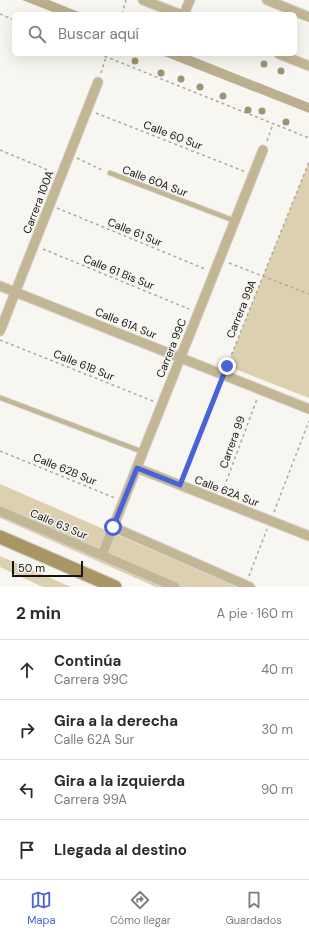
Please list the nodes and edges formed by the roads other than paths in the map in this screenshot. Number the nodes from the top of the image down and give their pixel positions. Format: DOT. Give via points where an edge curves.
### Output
graph roads {
  1 [pos="143,0"];
  2 [pos="190,0"];
  3 [pos="267,0"];
  4 [pos="174,12"];
  5 [pos="185,12"];
  6 [pos="297,12"];
  7 [pos="297,12"];
  8 [pos="309,17"];
  9 [pos="284,56"];
  10 [pos="309,66"];
  11 [pos="98,82"];
  12 [pos="263,150"];
  13 [pos="110,174"];
  14 [pos="235,221"];
  15 [pos="0,286"];
  16 [pos="15,292"];
  17 [pos="0,331"];
  18 [pos="180,358"];
  19 [pos="1,398"];
  20 [pos="309,409"];
  21 [pos="143,452"];
  22 [pos="137,468"];
  23 [pos="0,511"];
  24 [pos="113,527"];
  25 [pos="309,536"];
  26 [pos="0,537"];
  27 [pos="102,555"];
  28 [pos="248,586"];
  29 [pos="115,587"];
  30 [pos="176,587"];
  1 -- 4 [label="street"];
  2 -- 5 [label="street"];
  3 -- 7 [label="street"];
  6 -- 8 [label="street"];
  9 -- 10 [label="street"];
  11 -- 16 [label="street, Carrera 100A"];
  12 -- 14 [label="street, Carrera 99C"];
  13 -- 14 [label="lane, Calle 60A Sur"];
  14 -- 18 [label="street, Carrera 99C"];
  15 -- 16 [label="street, Calle 61A Sur"];
  16 -- 17 [label="street, Carrera 100A"];
  16 -- 18 [label="street, Calle 61A Sur"];
  18 -- 20 [label="street, Calle 61A Sur"];
  18 -- 21 [label="street, Carrera 99C"];
  19 -- 21 [label="lane"];
  21 -- 22 [label="street, Carrera 99C"];
  22 -- 24 [label="street, Carrera 99C"];
  22 -- 25 [label="street, Calle 62A Sur"];
  23 -- 27 [label="street, Calle 63 Sur"];
  24 -- 27 [label="street, Carrera 99C"];
  24 -- 28 [label="street"];
  26 -- 29 [label="main road"];
  27 -- 30 [label="street, Calle 63 Sur"];
}
